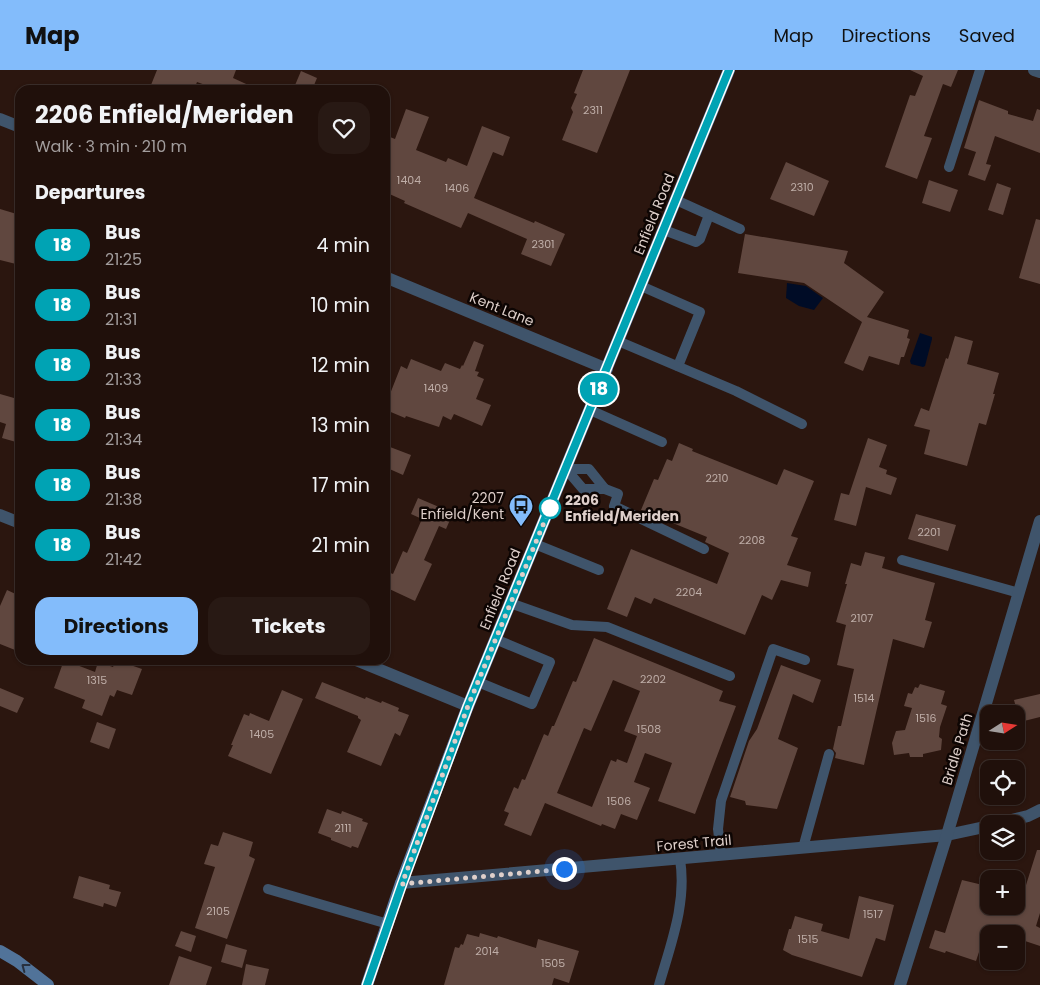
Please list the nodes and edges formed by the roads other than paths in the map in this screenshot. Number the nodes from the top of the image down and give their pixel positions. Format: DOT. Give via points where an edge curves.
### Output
graph roads {
  1 [pos="729,70"];
  2 [pos="980,70"];
  3 [pos="1034,70"];
  4 [pos="1040,72"];
  5 [pos="0,119"];
  6 [pos="15,125"];
  7 [pos="949,167"];
  8 [pos="676,200"];
  9 [pos="709,215"];
  10 [pos="740,229"];
  11 [pos="664,230"];
  12 [pos="390,279"];
  13 [pos="641,286"];
  14 [pos="618,341"];
  15 [pos="678,366"];
  16 [pos="607,369"];
  17 [pos="590,410"];
  18 [pos="802,424"];
  19 [pos="662,442"];
  20 [pos="566,469"];
  21 [pos="605,489"];
  22 [pos="0,515"];
  23 [pos="15,521"];
  24 [pos="1040,521"];
  25 [pos="535,544"];
  26 [pos="704,549"];
  27 [pos="902,560"];
  28 [pos="600,570"];
  29 [pos="1019,593"];
  30 [pos="510,604"];
  31 [pos="496,639"];
  32 [pos="805,660"];
  33 [pos="368,665"];
  34 [pos="730,676"];
  35 [pos="478,682"];
  36 [pos="468,706"];
  37 [pos="829,754"];
  38 [pos="1040,810"];
  39 [pos="1025,817"];
  40 [pos="980,828"];
  41 [pos="947,836"];
  42 [pos="803,848"];
  43 [pos="721,855"];
  44 [pos="680,859"];
  45 [pos="402,884"];
  46 [pos="268,889"];
  47 [pos="388,924"];
  48 [pos="0,951"];
  49 [pos="48,985"];
  50 [pos="368,985"];
  51 [pos="660,985"];
  52 [pos="900,985"];
  1 -- 8 [label="street, Enfield Road"];
  2 -- 7 [label="lane"];
  3 -- 4 [label="street"];
  5 -- 6 [label="street"];
  8 -- 9 [label="lane"];
  8 -- 11 [label="street, Enfield Road"];
  9 -- 10 [label="lane"];
  9 -- 11 [label="lane" via="696,242"];
  11 -- 13 [label="street, Enfield Road"];
  12 -- 16 [label="street, Kent Lane"];
  13 -- 14 [label="street, Enfield Road"];
  13 -- 15 [label="lane" via="700,312"];
  14 -- 15 [label="lane"];
  14 -- 16 [label="street, Enfield Road"];
  15 -- 18 [label="lane"];
  16 -- 17 [label="street, Enfield Road"];
  17 -- 19 [label="lane"];
  17 -- 20 [label="street, Enfield Road"];
  20 -- 21 [label="lane" via="583,489"];
  20 -- 21 [label="lane" via="588,469"];
  20 -- 25 [label="street, Enfield Road"];
  21 -- 26 [label="lane" via="618,494 614,506"];
  22 -- 23 [label="street"];
  24 -- 29 [label="street, Bridle Path"];
  25 -- 28 [label="lane"];
  25 -- 30 [label="street, Enfield Road"];
  27 -- 29 [label="lane"];
  29 -- 41 [label="street, Bridle Path"];
  30 -- 31 [label="street, Enfield Road"];
  30 -- 34 [label="lane" via="572,625 607,627"];
  31 -- 35 [label="street, Enfield Road"];
  31 -- 35 [label="lane" via="550,662 532,704"];
  32 -- 43 [label="lane" via="773,649 721,801 718,829"];
  33 -- 36 [label="street"];
  35 -- 36 [label="street, Enfield Road"];
  36 -- 45 [label="street, Enfield Road"];
  37 -- 42 [label="lane"];
  38 -- 39 [label="street"];
  40 -- 41 [label="street, Forest Trail"];
  41 -- 42 [label="street, Forest Trail"];
  41 -- 52 [label="street, Bridle Path"];
  42 -- 43 [label="street, Forest Trail"];
  43 -- 44 [label="street, Forest Trail"];
  44 -- 45 [label="street, Forest Trail"];
  44 -- 51 [label="lane" via="680,911"];
  45 -- 47 [label="street, Enfield Road"];
  46 -- 47 [label="lane"];
  47 -- 50 [label="street, Enfield Road"];
  49 -- 48 [label="street, one-way"];
}
